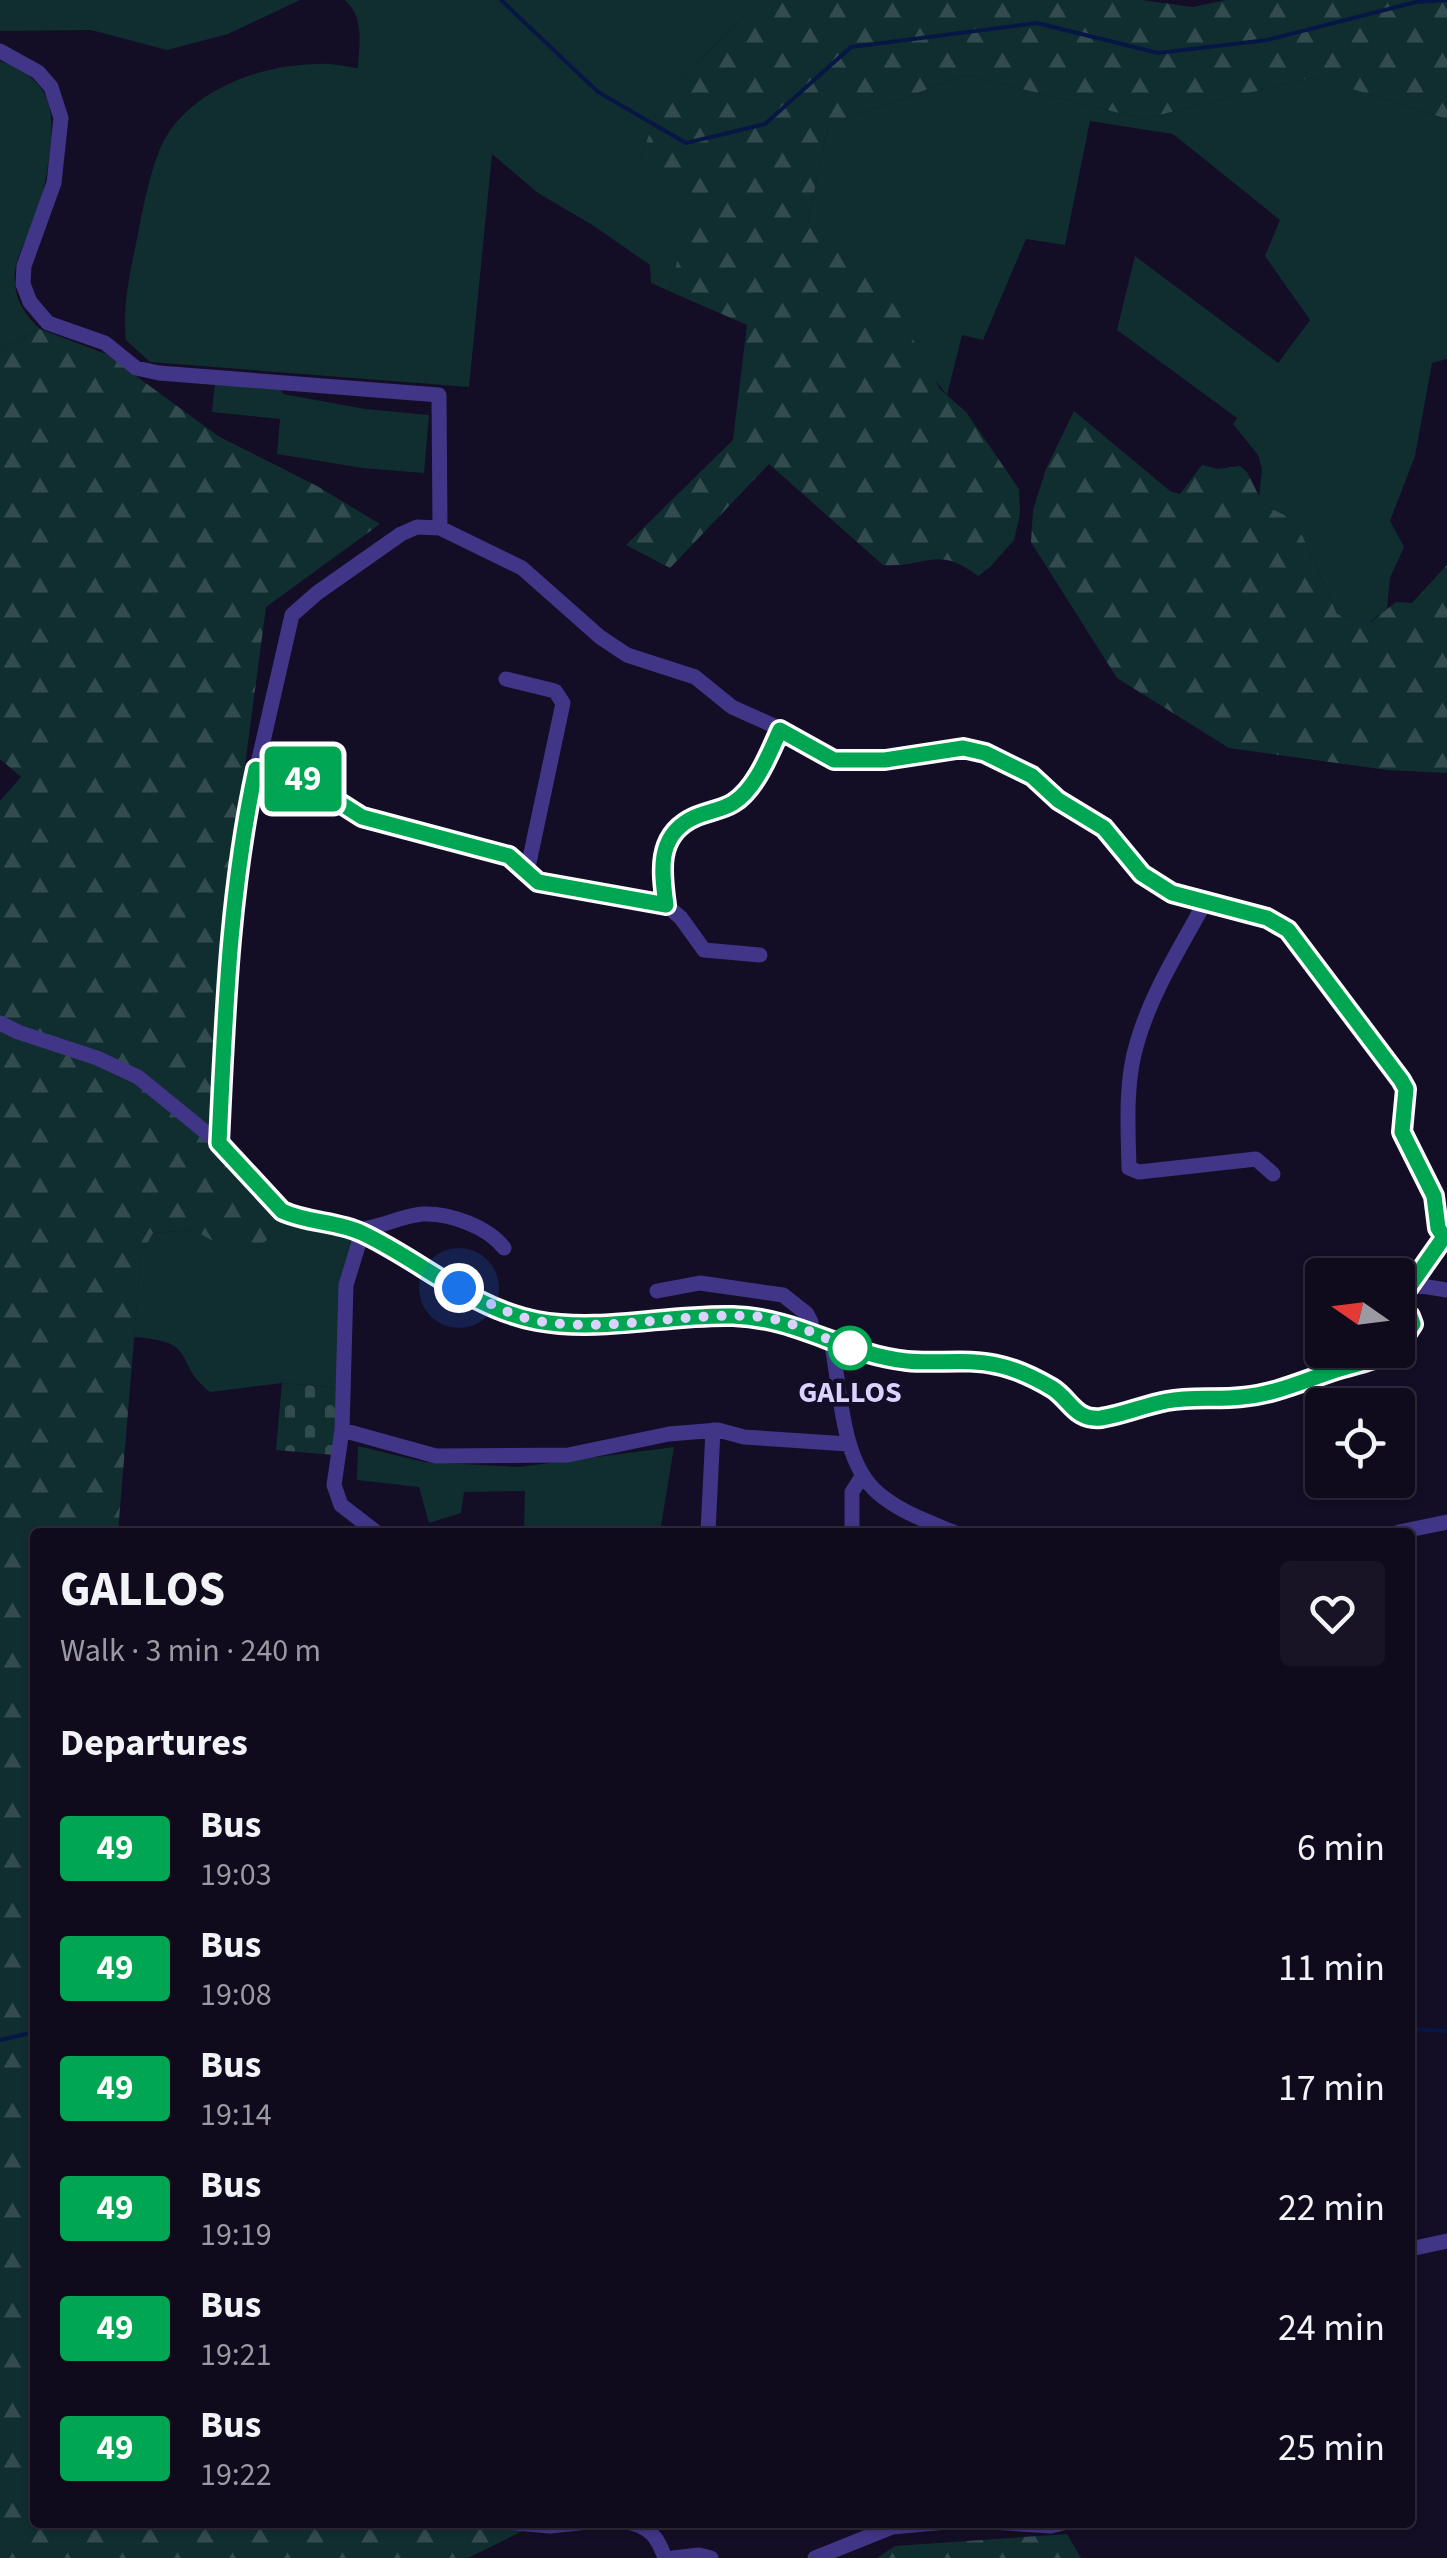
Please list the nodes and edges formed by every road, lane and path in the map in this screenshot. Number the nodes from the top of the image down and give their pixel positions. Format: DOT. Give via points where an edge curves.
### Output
graph roads {
  1 [pos="0,51"];
  2 [pos="440,528"];
  3 [pos="506,679"];
  4 [pos="780,730"];
  5 [pos="256,769"];
  6 [pos="527,872"];
  7 [pos="1205,902"];
  8 [pos="666,905"];
  9 [pos="760,955"];
  10 [pos="0,1023"];
  11 [pos="219,1143"];
  12 [pos="1273,1174"];
  13 [pos="362,1233"];
  14 [pos="1446,1236"];
  15 [pos="504,1248"];
  16 [pos="1415,1279"];
  17 [pos="1415,1286"];
  18 [pos="1447,1290"];
  19 [pos="657,1292"];
  20 [pos="810,1332"];
  21 [pos="831,1341"];
  22 [pos="1350,1368"];
  23 [pos="342,1430"];
  24 [pos="713,1430"];
  25 [pos="848,1444"];
  26 [pos="863,1476"];
  27 [pos="1447,1522"];
  28 [pos="370,1528"];
  29 [pos="708,1528"];
  30 [pos="852,1528"];
  31 [pos="944,1528"];
  32 [pos="1415,1529"];
  33 [pos="1447,2242"];
  34 [pos="1415,2248"];
  35 [pos="645,2528"];
  36 [pos="890,2528"];
  37 [pos="664,2558"];
  38 [pos="673,2558"];
  39 [pos="711,2558"];
  40 [pos="816,2558"];
  1 -- 2 [label="street" via="38,72 61,118 54,183 24,266 30,302 48,323 105,343 147,370 438,395"];
  2 -- 4 [label="street" via="522,568 627,654 695,678"];
  2 -- 5 [label="street" via="401,534 292,615"];
  3 -- 6 [label="street" via="555,691 563,702"];
  4 -- 7 [label="street" via="834,760 963,748 985,753 1032,776 1104,828 1142,874 1172,893"];
  4 -- 8 [label="street" via="734,803 686,820 666,844"];
  5 -- 6 [label="street" via="304,780 362,817 509,856"];
  5 -- 11 [label="street" via="228,957"];
  6 -- 8 [label="street" via="553,886"];
  7 -- 12 [label="street" via="1135,1046 1129,1168 1256,1159"];
  7 -- 14 [label="street" via="1288,930 1401,1080 1402,1132"];
  8 -- 9 [label="street" via="704,950"];
  10 -- 11 [label="street" via="119,1067"];
  11 -- 13 [label="street" via="282,1211"];
  13 -- 15 [label="street" via="435,1215 485,1230"];
  13 -- 20 [label="street" via="459,1288 536,1321 728,1316"];
  13 -- 23 [label="street" via="346,1285"];
  14 -- 16 [label="street"];
  17 -- 18 [label="street"];
  19 -- 20 [label="street" via="700,1282 783,1296 807,1314"];
  20 -- 21 [label="street"];
  21 -- 22 [label="street" via="908,1362 1010,1368 1058,1391 1074,1412 1102,1418 1167,1401 1270,1394"];
  21 -- 25 [label="street"];
  23 -- 24 [label="street" via="436,1456 489,1457 568,1454"];
  23 -- 28 [label="street" via="335,1494 350,1516"];
  24 -- 25 [label="street"];
  24 -- 29 [label="street"];
  25 -- 26 [label="street"];
  26 -- 30 [label="street" via="852,1492"];
  26 -- 31 [label="street" via="893,1504"];
  27 -- 32 [label="street"];
  33 -- 34 [label="street"];
  35 -- 37 [label="street" via="658,2538"];
  36 -- 40 [label="street"];
  38 -- 39 [label="street"];
}
